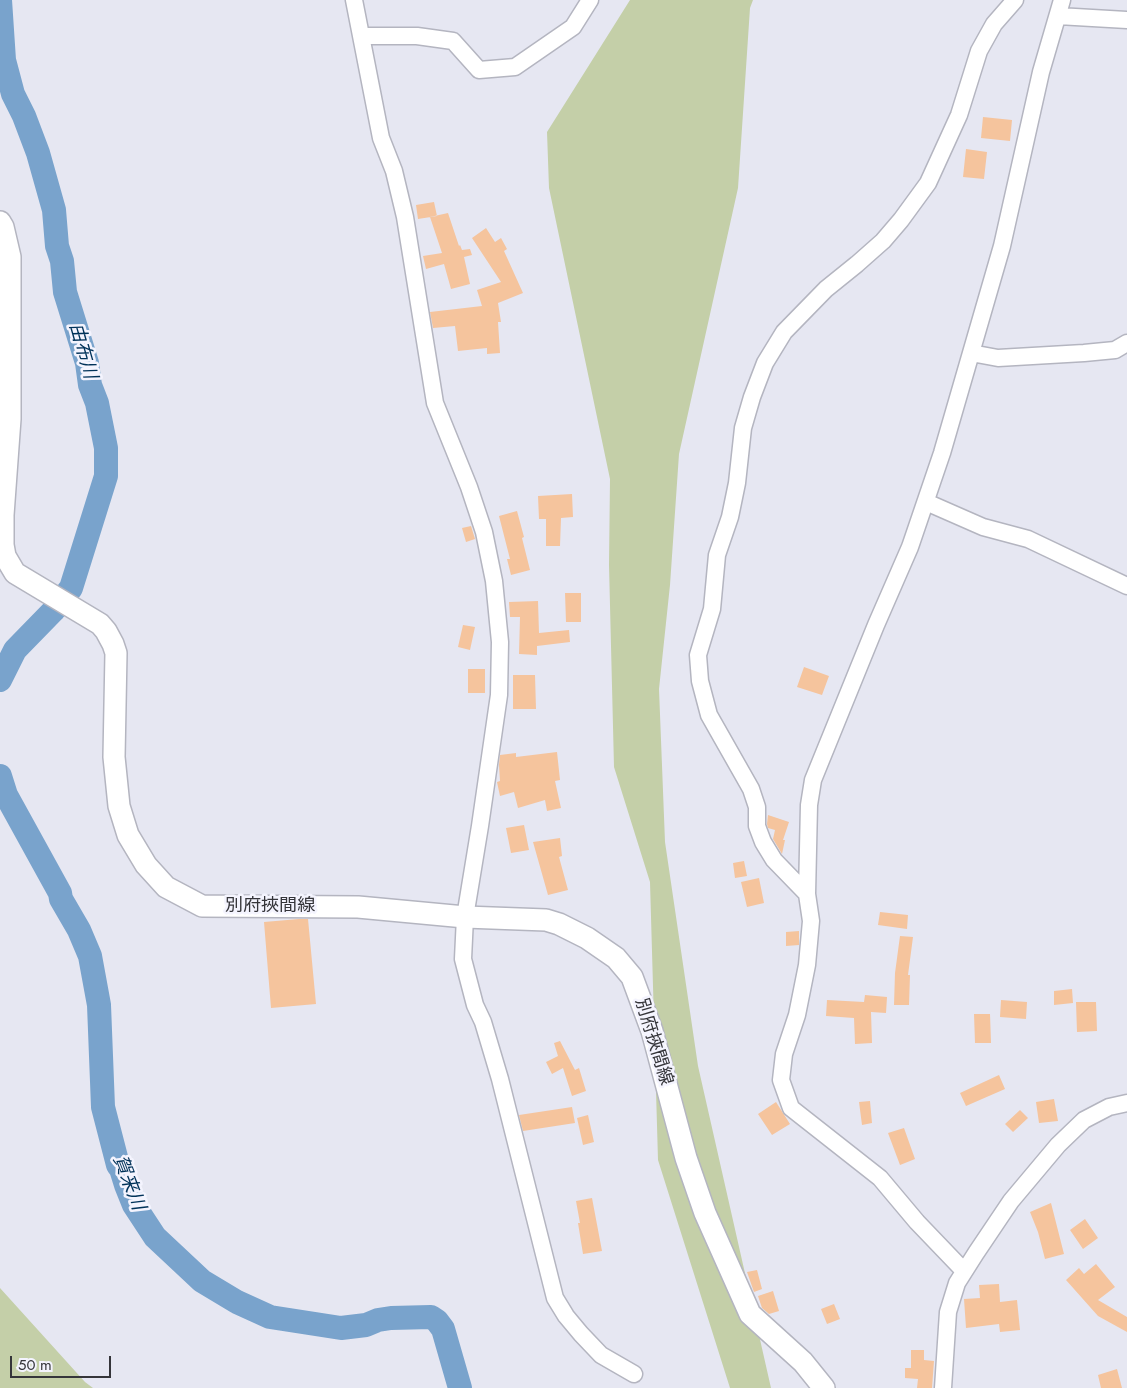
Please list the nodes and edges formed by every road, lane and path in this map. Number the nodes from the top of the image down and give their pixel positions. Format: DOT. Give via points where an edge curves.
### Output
graph roads {
  1 [pos="354,0"];
  2 [pos="590,0"];
  3 [pos="1015,0"];
  4 [pos="1060,8"];
  5 [pos="1127,20"];
  6 [pos="361,36"];
  7 [pos="0,222"];
  8 [pos="1127,343"];
  9 [pos="971,353"];
  10 [pos="926,502"];
  11 [pos="1127,586"];
  12 [pos="807,894"];
  13 [pos="465,916"];
  14 [pos="1127,1103"];
  15 [pos="964,1271"];
  16 [pos="634,1374"];
  17 [pos="824,1388"];
  18 [pos="943,1388"];
  1 -- 6 [label="street"];
  2 -- 6 [label="street" via="573,27 515,67 479,70 453,41 417,36"];
  3 -- 12 [label="street" via="994,24 979,51 959,115 928,183 883,241 826,289 784,332 765,363 743,428 737,484 717,555 712,609 698,656 700,681 709,715 751,789 763,842 774,860"];
  4 -- 5 [label="street"];
  4 -- 9 [label="street" via="1041,72 1002,246"];
  6 -- 13 [label="street" via="381,138 406,216 436,403 484,532 494,581 500,642 499,695"];
  7 -- 13 [label="main road, 別府挾間線" via="10,257 10,419 3,515 5,556 15,573 100,624 106,631 116,653 114,757 119,806 128,835 146,865 166,887 202,906 358,907"];
  8 -- 9 [label="street" via="1115,350 1084,353 998,358"];
  9 -- 10 [label="street"];
  10 -- 11 [label="street" via="983,527 1028,539"];
  10 -- 12 [label="street" via="813,780 808,805"];
  12 -- 15 [label="street" via="812,921 807,964 797,1015 784,1054 782,1080 791,1108 880,1178 916,1222"];
  13 -- 16 [label="street" via="463,958 500,1079 555,1298 566,1316 601,1356"];
  13 -- 17 [label="main road, 別府挾間線" via="546,920 559,924 616,958 632,977 652,1031 686,1158 705,1213 750,1314 803,1362"];
  14 -- 15 [label="street" via="1109,1107 1084,1120 1058,1145 1011,1201"];
  15 -- 18 [label="street" via="948,1312"];
}
